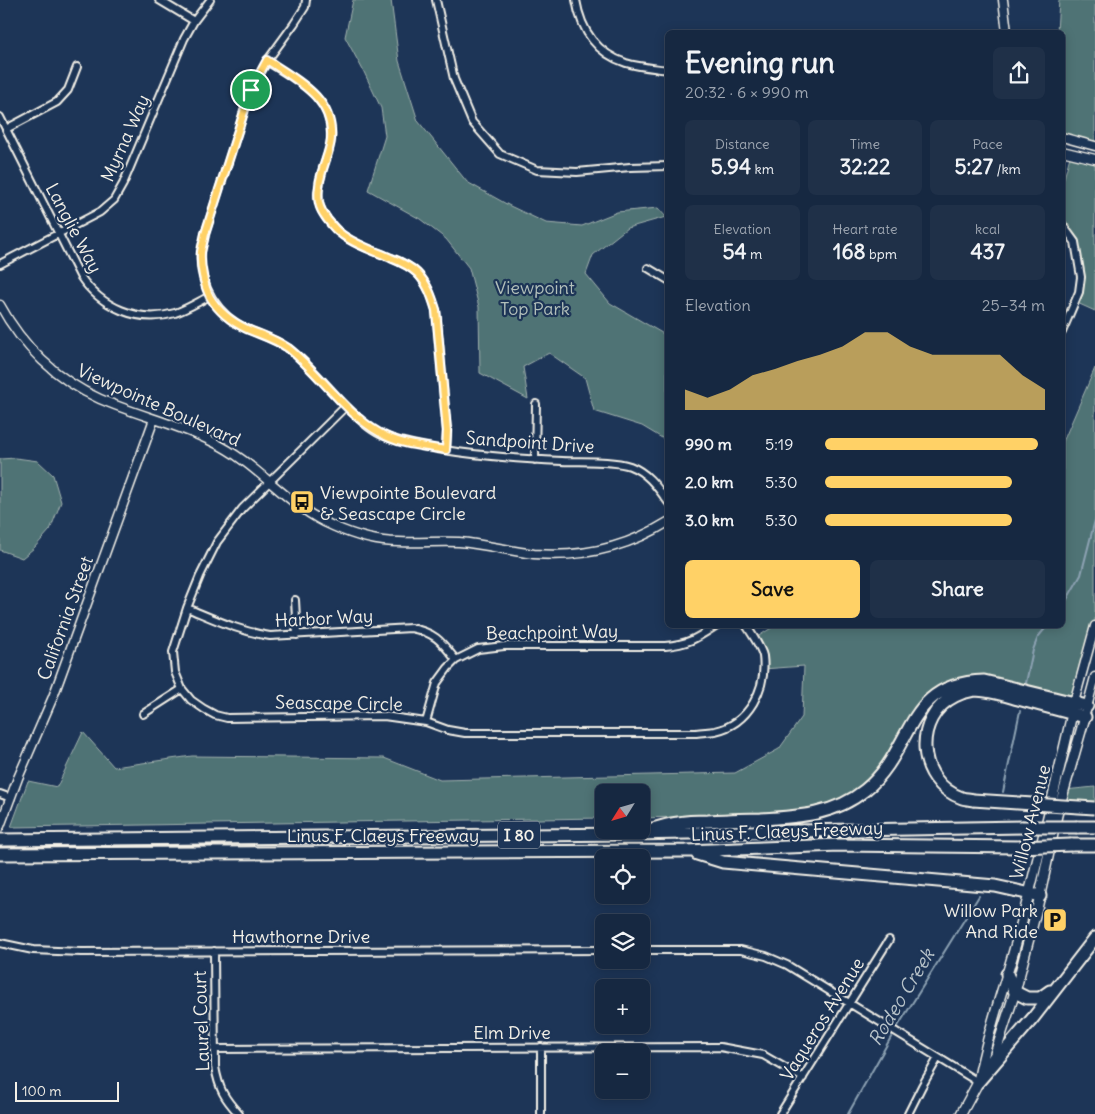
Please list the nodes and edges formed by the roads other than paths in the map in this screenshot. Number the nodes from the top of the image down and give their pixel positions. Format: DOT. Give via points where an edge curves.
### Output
graph roads {
  1 [pos="159,0"];
  2 [pos="210,0"];
  3 [pos="306,0"];
  4 [pos="436,0"];
  5 [pos="576,0"];
  6 [pos="1004,0"];
  7 [pos="194,22"];
  8 [pos="1007,30"];
  9 [pos="267,60"];
  10 [pos="77,68"];
  11 [pos="665,69"];
  12 [pos="0,117"];
  13 [pos="6,129"];
  14 [pos="1065,137"];
  15 [pos="1095,146"];
  16 [pos="1065,152"];
  17 [pos="1095,159"];
  18 [pos="665,166"];
  19 [pos="1065,228"];
  20 [pos="59,234"];
  21 [pos="0,264"];
  22 [pos="648,268"];
  23 [pos="665,278"];
  24 [pos="210,296"];
  25 [pos="0,305"];
  26 [pos="1065,325"];
  27 [pos="536,404"];
  28 [pos="346,406"];
  29 [pos="154,419"];
  30 [pos="446,450"];
  31 [pos="535,460"];
  32 [pos="270,481"];
  33 [pos="665,498"];
  34 [pos="665,524"];
  35 [pos="295,600"];
  36 [pos="187,608"];
  37 [pos="1095,626"];
  38 [pos="712,628"];
  39 [pos="748,628"];
  40 [pos="297,635"];
  41 [pos="456,660"];
  42 [pos="1095,677"];
  43 [pos="182,689"];
  44 [pos="1073,708"];
  45 [pos="1086,712"];
  46 [pos="143,714"];
  47 [pos="426,722"];
  48 [pos="0,794"];
  49 [pos="11,798"];
  50 [pos="1094,808"];
  51 [pos="0,826"];
  52 [pos="1095,827"];
  53 [pos="650,829"];
  54 [pos="595,834"];
  55 [pos="650,834"];
  56 [pos="0,840"];
  57 [pos="1095,845"];
  58 [pos="686,851"];
  59 [pos="0,854"];
  60 [pos="1034,895"];
  61 [pos="1095,938"];
  62 [pos="889,940"];
  63 [pos="0,943"];
  64 [pos="595,950"];
  65 [pos="650,950"];
  66 [pos="214,951"];
  67 [pos="1007,974"];
  68 [pos="1058,986"];
  69 [pos="1015,992"];
  70 [pos="850,1004"];
  71 [pos="541,1047"];
  72 [pos="214,1049"];
  73 [pos="938,1058"];
  74 [pos="803,1078"];
  75 [pos="978,1082"];
  76 [pos="239,1114"];
  77 [pos="542,1114"];
  78 [pos="780,1114"];
  79 [pos="908,1114"];
  80 [pos="961,1114"];
  1 -- 7 [label="street"];
  2 -- 7 [label="street, Myrna Way"];
  3 -- 9 [label="street, Sandpoint Drive" via="294,24"];
  4 -- 18 [label="street" via="454,79 472,122 500,154 537,170 577,172"];
  5 -- 11 [label="street" via="582,24 594,43 609,56 627,63"];
  6 -- 8 [label="street"];
  7 -- 20 [label="street, Myrna Way" via="179,49 124,184 114,200 100,212"];
  9 -- 24 [label="street, Sandpoint Drive" via="251,90 205,234 201,254"];
  9 -- 30 [label="street" via="309,88 329,118 331,141 318,188 324,215 338,232 349,239 409,266 427,286 436,310"];
  10 -- 13 [label="street" via="68,90 57,102"];
  12 -- 13 [label="street, Langlie Way"];
  13 -- 20 [label="street, Langlie Way"];
  14 -- 15 [label="street"];
  16 -- 17 [label="street"];
  19 -- 26 [label="street" via="1075,242 1081,277 1079,292"];
  20 -- 21 [label="street, Myrna Way"];
  20 -- 24 [label="street, Langlie Way" via="88,287 121,311 163,316"];
  22 -- 23 [label="street"];
  24 -- 28 [label="street, Sandpoint Drive" via="234,322 287,348"];
  25 -- 29 [label="street, Viewpointe Boulevard" via="26,344 60,375 99,398"];
  27 -- 31 [label="street"];
  28 -- 30 [label="street, Sandpoint Drive" via="381,434 403,443"];
  28 -- 32 [label="street, Seascape Circle"];
  29 -- 32 [label="street, Viewpointe Boulevard" via="217,444 243,459"];
  29 -- 49 [label="street, California Street" via="53,697"];
  30 -- 31 [label="street, Sandpoint Drive"];
  31 -- 33 [label="street, Sandpoint Drive" via="617,463 631,467 654,482"];
  32 -- 34 [label="street, Viewpointe Boulevard" via="299,506 332,526 397,542 462,542 533,554 563,555 623,545"];
  32 -- 36 [label="street, Seascape Circle" via="242,509 217,542"];
  35 -- 40 [label="street"];
  36 -- 40 [label="street, Harbor Way" via="255,634"];
  36 -- 43 [label="street, Seascape Circle" via="173,652"];
  37 -- 44 [label="street, Willow Avenue"];
  38 -- 41 [label="street, Beachpoint Way" via="689,642 665,646 504,646 478,649"];
  39 -- 47 [label="street, Seascape Circle" via="762,654 758,695 737,722 715,731 466,733"];
  40 -- 41 [label="street, Harbor Way" via="411,628 441,641"];
  41 -- 47 [label="street, Beachpoint Way" via="437,683"];
  42 -- 45 [label="street, Willow Avenue"];
  43 -- 46 [label="street"];
  43 -- 47 [label="street, Seascape Circle" via="204,710 227,718 384,716"];
  44 -- 45 [label="highway"];
  44 -- 50 [label="highway, bridge" via="990,692 973,690 960,694 947,700 930,722 926,735 927,761 939,783 962,798"];
  44 -- 53 [label="highway" via="984,681 956,685 928,701 881,776 848,802 823,812 796,817 679,822"];
  44 -- 60 [label="main road, Willow Avenue"];
  45 -- 60 [label="main road, Willow Avenue"];
  48 -- 49 [label="street"];
  49 -- 51 [label="street, California Street"];
  52 -- 55 [label="highway, Linus F. Claeys Freeway / I 80, bridge"];
  54 -- 56 [label="highway, Linus F. Claeys Freeway / I 80"];
  57 -- 58 [label="highway, Linus F. Claeys Freeway / I 80, bridge" via="840,845"];
  58 -- 59 [label="highway, Linus F. Claeys Freeway / I 80"];
  58 -- 60 [label="highway" via="723,862 995,886"];
  60 -- 67 [label="main road, Willow Avenue"];
  60 -- 69 [label="main road, Willow Avenue"];
  61 -- 68 [label="highway"];
  62 -- 70 [label="street, Vaqueros Avenue"];
  63 -- 66 [label="street, Hawthorne Drive" via="33,950 81,952"];
  64 -- 66 [label="street, Hawthorne Drive"];
  65 -- 70 [label="street" via="741,950 766,956 787,965"];
  66 -- 72 [label="street, Laurel Court"];
  67 -- 69 [label="highway"];
  67 -- 75 [label="main road, Willow Avenue"];
  68 -- 69 [label="highway" via="1040,998 1027,998"];
  68 -- 75 [label="highway"];
  69 -- 75 [label="main road, Willow Avenue" via="995,1054"];
  70 -- 73 [label="street"];
  70 -- 74 [label="street, Vaqueros Avenue"];
  71 -- 72 [label="street, Elm Drive"];
  71 -- 74 [label="street, Elm Drive" via="720,1047 763,1055"];
  71 -- 77 [label="street"];
  72 -- 76 [label="street, Laurel Court" via="218,1084"];
  73 -- 75 [label="street"];
  73 -- 79 [label="street"];
  74 -- 78 [label="street, Vaqueros Avenue"];
  75 -- 80 [label="main road, Willow Avenue"];
}
